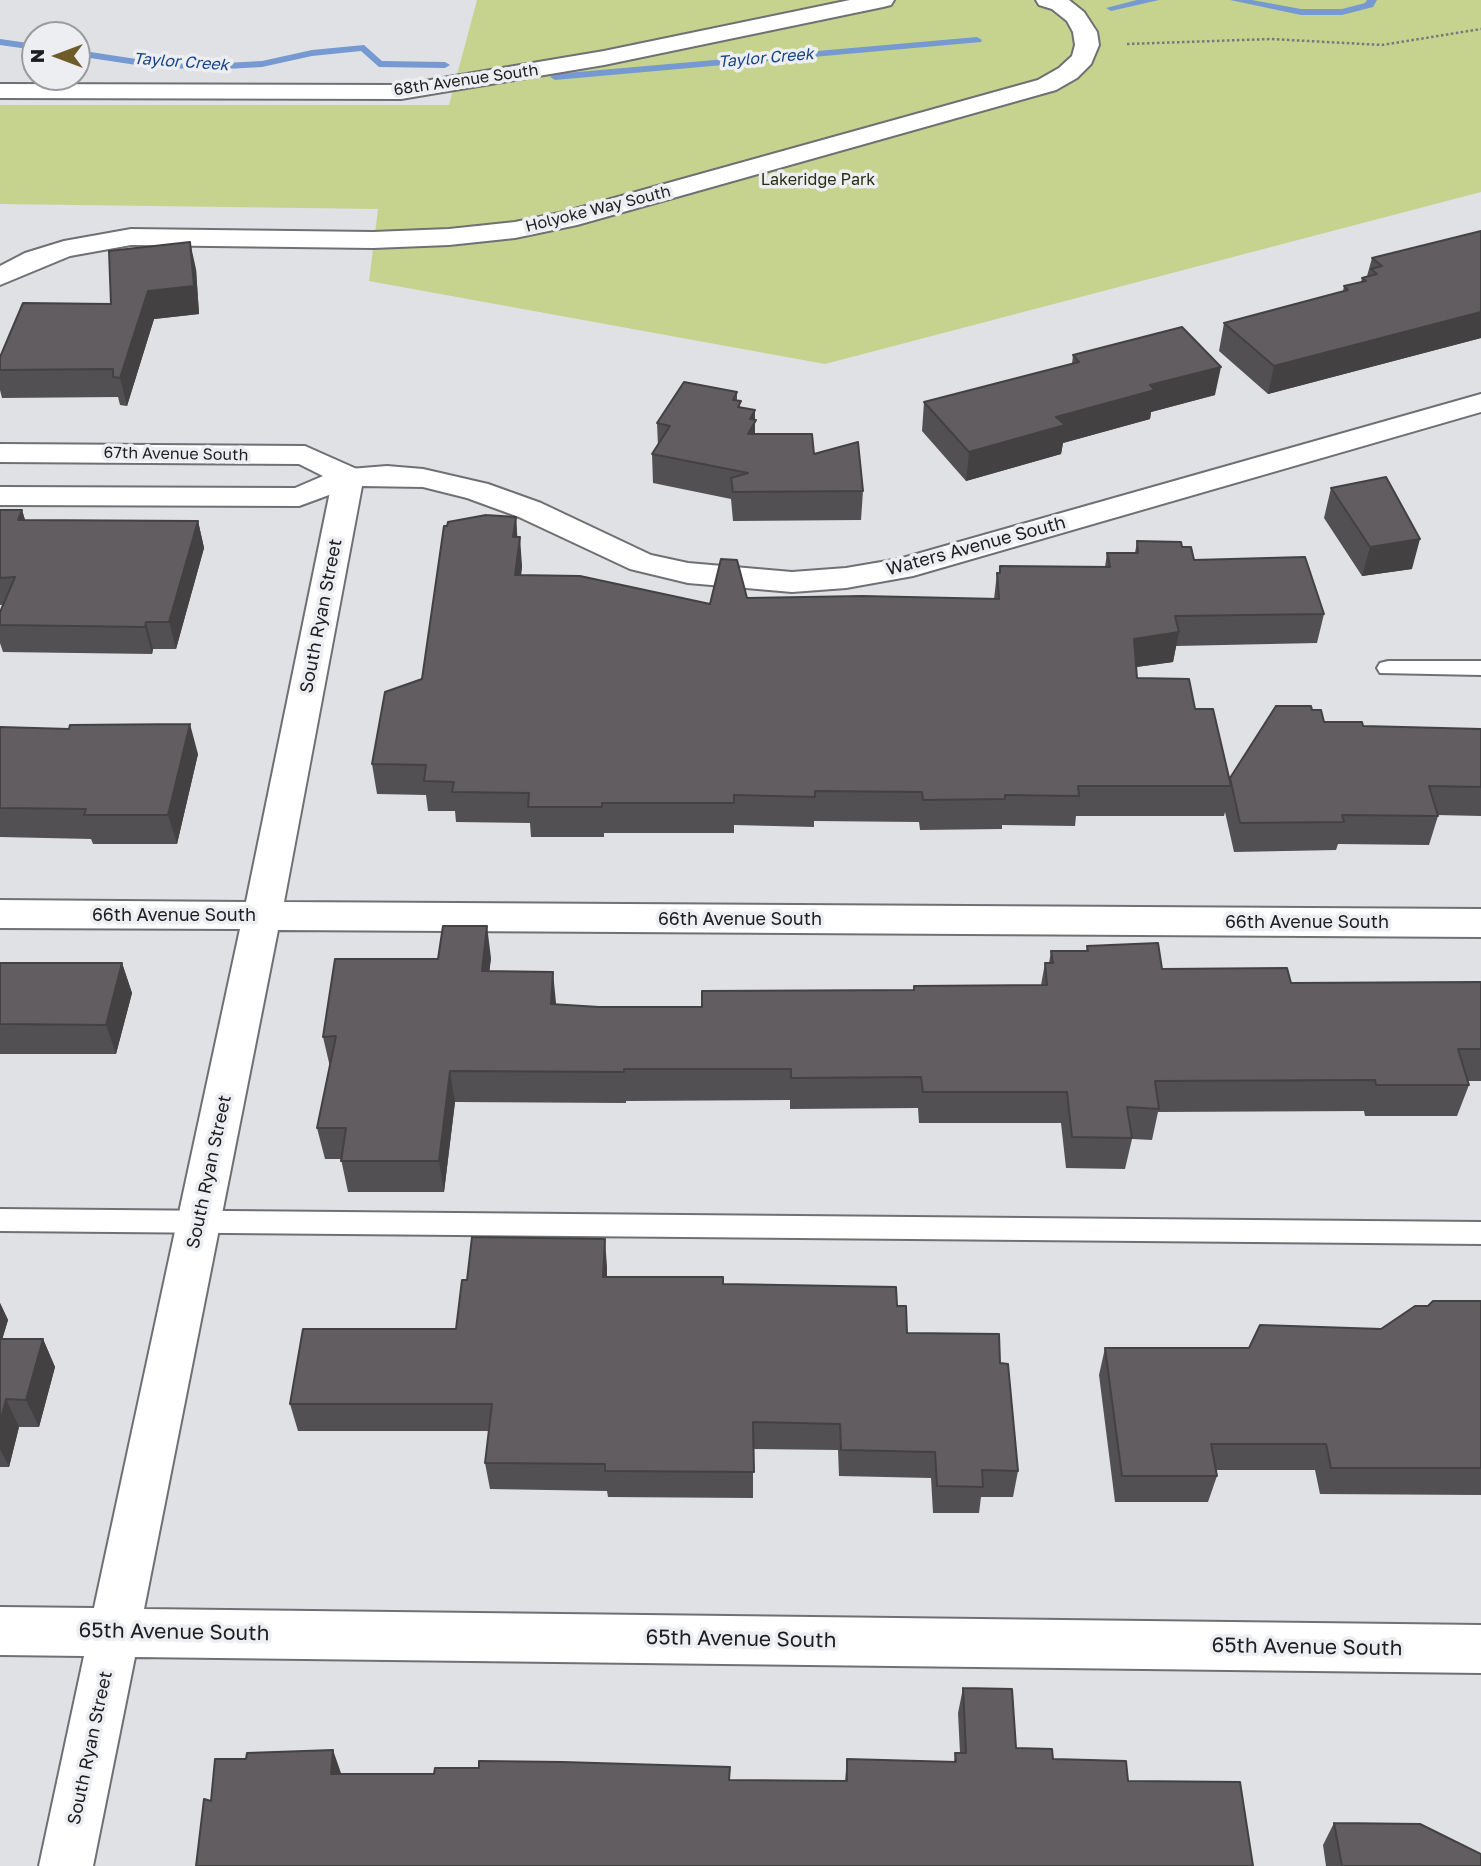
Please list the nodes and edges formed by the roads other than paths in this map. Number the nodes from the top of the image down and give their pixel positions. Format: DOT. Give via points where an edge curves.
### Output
graph roads {
  1 [pos="883,0"];
  2 [pos="1047,0"];
  3 [pos="0,91"];
  4 [pos="0,277"];
  5 [pos="1481,402"];
  6 [pos="0,453"];
  7 [pos="348,477"];
  8 [pos="0,496"];
  9 [pos="1388,668"];
  10 [pos="1481,668"];
  11 [pos="0,914"];
  12 [pos="262,916"];
  13 [pos="1481,923"];
  14 [pos="0,1220"];
  15 [pos="199,1221"];
  16 [pos="1481,1233"];
  17 [pos="0,1631"];
  18 [pos="114,1631"];
  19 [pos="1481,1649"];
  20 [pos="66,1866"];
  1 -- 3 [label="street, 68th Avenue South" via="591,60 401,92"];
  2 -- 4 [label="street, Holyoke Way South" via="1076,17 1085,32 1083,59 1068,73 1021,94 568,219 515,230 386,239 131,237 64,249"];
  5 -- 7 [label="street, Waters Avenue South" via="902,569 792,582 688,573 641,562 530,510 423,478"];
  6 -- 7 [label="street, 67th Avenue South" via="305,456"];
  7 -- 8 [label="street" via="299,496"];
  7 -- 12 [label="street, South Ryan Street"];
  9 -- 10 [label="lane"];
  11 -- 12 [label="street, 66th Avenue South"];
  12 -- 13 [label="street, 66th Avenue South"];
  12 -- 15 [label="street, South Ryan Street"];
  14 -- 15 [label="lane"];
  15 -- 16 [label="lane"];
  15 -- 18 [label="street, South Ryan Street"];
  17 -- 18 [label="street, 65th Avenue South"];
  18 -- 19 [label="street, 65th Avenue South"];
  18 -- 20 [label="street, South Ryan Street"];
}
